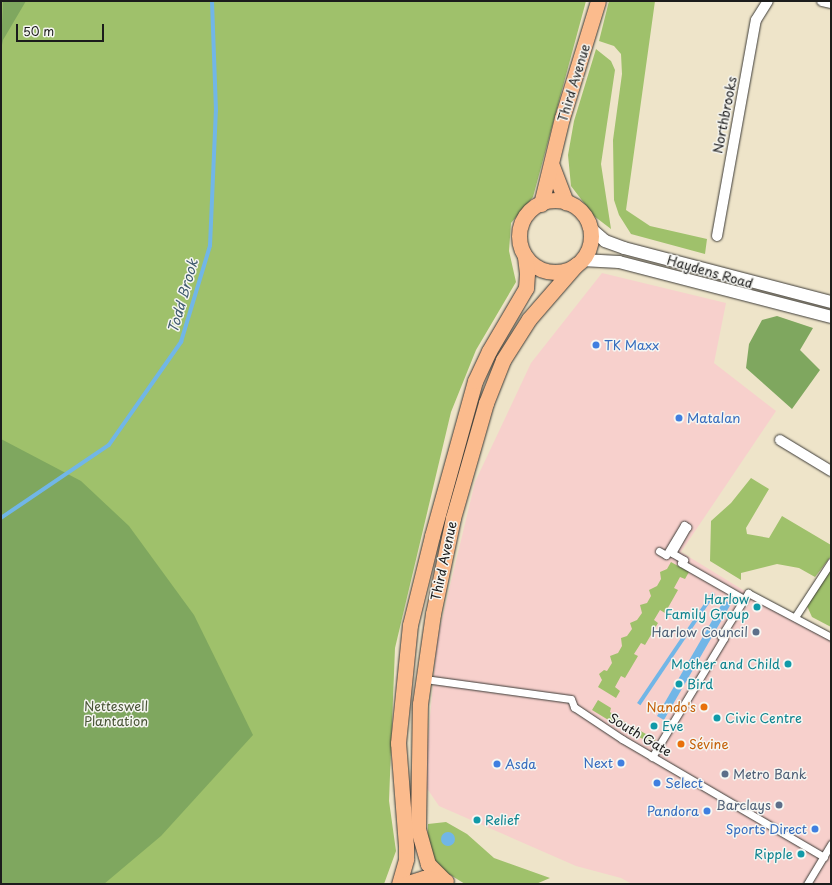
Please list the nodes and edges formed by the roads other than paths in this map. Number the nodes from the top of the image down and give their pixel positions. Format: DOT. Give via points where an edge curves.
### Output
graph roads {
  1 [pos="598,1"];
  2 [pos="768,1"];
  3 [pos="822,1"];
  4 [pos="831,3"];
  5 [pos="552,166"];
  6 [pos="566,202"];
  7 [pos="541,204"];
  8 [pos="589,227"];
  9 [pos="717,236"];
  10 [pos="525,256"];
  11 [pos="579,263"];
  12 [pos="831,302"];
  13 [pos="831,317"];
  14 [pos="780,440"];
  15 [pos="831,471"];
  16 [pos="659,551"];
  17 [pos="831,562"];
  18 [pos="746,596"];
  19 [pos="795,617"];
  20 [pos="831,637"];
  21 [pos="432,680"];
  22 [pos="652,757"];
  23 [pos="831,844"];
  24 [pos="824,857"];
  25 [pos="449,882"];
  26 [pos="399,884"];
  27 [pos="405,884"];
  28 [pos="807,884"];
  1 -- 5 [label="main road, Third Avenue" via="562,118"];
  2 -- 9 [label="street, Northbrooks" via="756,20"];
  3 -- 4 [label="street"];
  5 -- 6 [label="main road"];
  5 -- 7 [label="main road, Third Avenue"];
  6 -- 7 [label="main road" via="549,201"];
  6 -- 8 [label="main road" via="576,208"];
  7 -- 10 [label="main road" via="532,209 520,226 520,246"];
  8 -- 11 [label="main road" via="589,247"];
  8 -- 12 [label="street, Haydens Road" via="606,241 624,248"];
  10 -- 11 [label="main road" via="543,270 554,272"];
  10 -- 26 [label="main road, Third Avenue" via="526,288 489,351 476,381 432,536 410,625 398,743 406,846 406,859"];
  11 -- 13 [label="street, Haydens Road" via="619,262"];
  11 -- 25 [label="main road, Third Avenue" via="529,319 503,360 486,403 453,518 433,614 420,704 418,828 428,864"];
  14 -- 15 [label="street"];
  16 -- 18 [label="street" via="666,555 684,525 687,527 672,553 684,560 681,563"];
  17 -- 19 [label="street"];
  18 -- 19 [label="street"];
  18 -- 22 [label="street" via="721,636 724,638"];
  19 -- 20 [label="street"];
  21 -- 22 [label="street, South Gate" via="571,700 574,707 584,715"];
  22 -- 24 [label="street, South Gate"];
  23 -- 24 [label="street"];
  24 -- 28 [label="street"];
  25 -- 27 [label="main road" via="424,878"];
}
